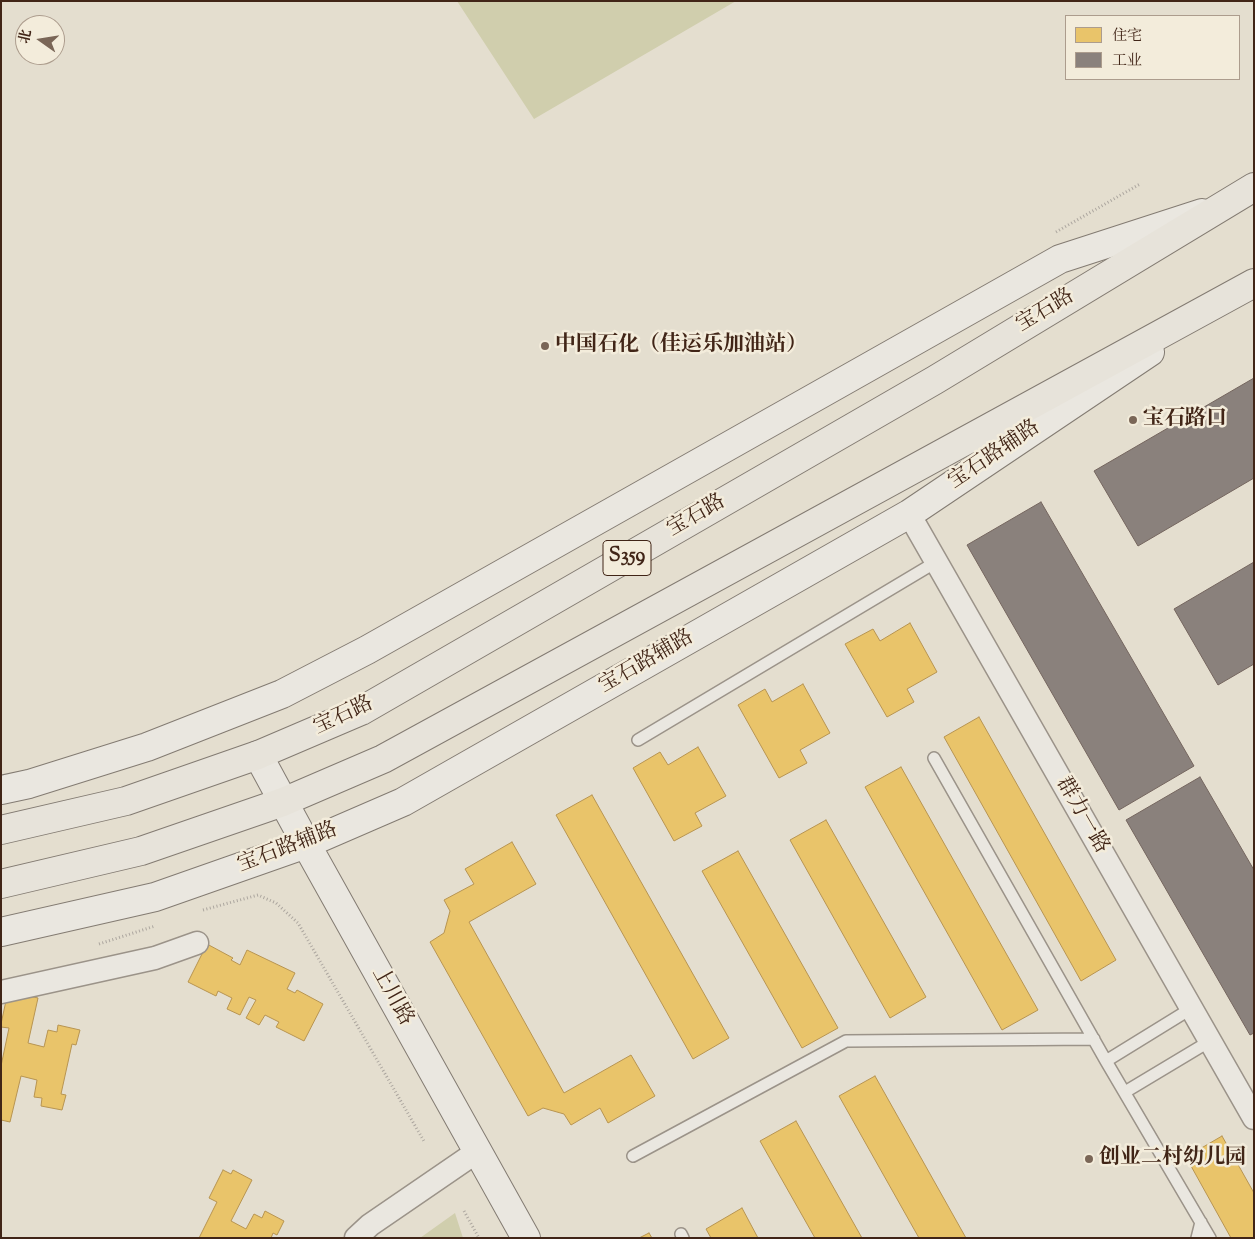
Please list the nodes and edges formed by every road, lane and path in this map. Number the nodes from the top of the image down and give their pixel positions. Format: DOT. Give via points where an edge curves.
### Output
graph roads {
  1 [pos="1254,187"];
  2 [pos="1218,208"];
  3 [pos="1249,286"];
  4 [pos="909,514"];
  5 [pos="936,562"];
  6 [pos="638,740"];
  7 [pos="258,755"];
  8 [pos="934,758"];
  9 [pos="1,790"];
  10 [pos="283,802"];
  11 [pos="1,830"];
  12 [pos="306,844"];
  13 [pos="1,884"];
  14 [pos="202,910"];
  15 [pos="158,925"];
  16 [pos="1,932"];
  17 [pos="197,943"];
  18 [pos="97,945"];
  19 [pos="1,992"];
  20 [pos="1192,1008"];
  21 [pos="1094,1039"];
  22 [pos="1210,1040"];
  23 [pos="1106,1061"];
  24 [pos="1125,1092"];
  25 [pos="1254,1118"];
  26 [pos="425,1143"];
  27 [pos="478,1152"];
  28 [pos="632,1156"];
  29 [pos="464,1210"];
  30 [pos="1201,1222"];
  31 [pos="356,1238"];
  32 [pos="480,1238"];
  33 [pos="526,1238"];
  34 [pos="1197,1238"];
  35 [pos="1210,1238"];
  1 -- 2 [label="main road, 宝石路 / S359"];
  2 -- 7 [label="main road, 宝石路 / S359" via="935,380 361,711"];
  2 -- 9 [label="main road" via="1060,258 367,650 282,694 147,747"];
  3 -- 4 [label="main road, 宝石路辅路"];
  3 -- 10 [label="main road" via="383,759"];
  4 -- 5 [label="street, 群力一路"];
  4 -- 12 [label="main road, 宝石路辅路" via="403,802"];
  5 -- 6 [label="lane"];
  5 -- 20 [label="street, 群力一路"];
  7 -- 10 [label="main road, 上川路"];
  7 -- 11 [label="main road, 宝石路 / S359" via="126,802"];
  8 -- 21 [label="lane"];
  10 -- 12 [label="main road, 上川路"];
  10 -- 13 [label="main road" via="141,852"];
  12 -- 16 [label="main road, 宝石路辅路" via="155,897"];
  12 -- 27 [label="main road, 上川路"];
  14 -- 26 [label="path" via="258,895 276,903 298,923"];
  15 -- 18 [label="path"];
  17 -- 19 [label="street" via="155,958"];
  20 -- 22 [label="street, 群力一路"];
  20 -- 23 [label="lane"];
  21 -- 23 [label="lane"];
  21 -- 28 [label="lane" via="846,1041"];
  22 -- 24 [label="lane"];
  22 -- 25 [label="street, 群力一路"];
  23 -- 24 [label="lane"];
  24 -- 30 [label="lane"];
  27 -- 31 [label="street" via="370,1225"];
  27 -- 33 [label="main road, 上川路"];
  29 -- 32 [label="path"];
  30 -- 34 [label="lane"];
  30 -- 35 [label="lane"];
}
